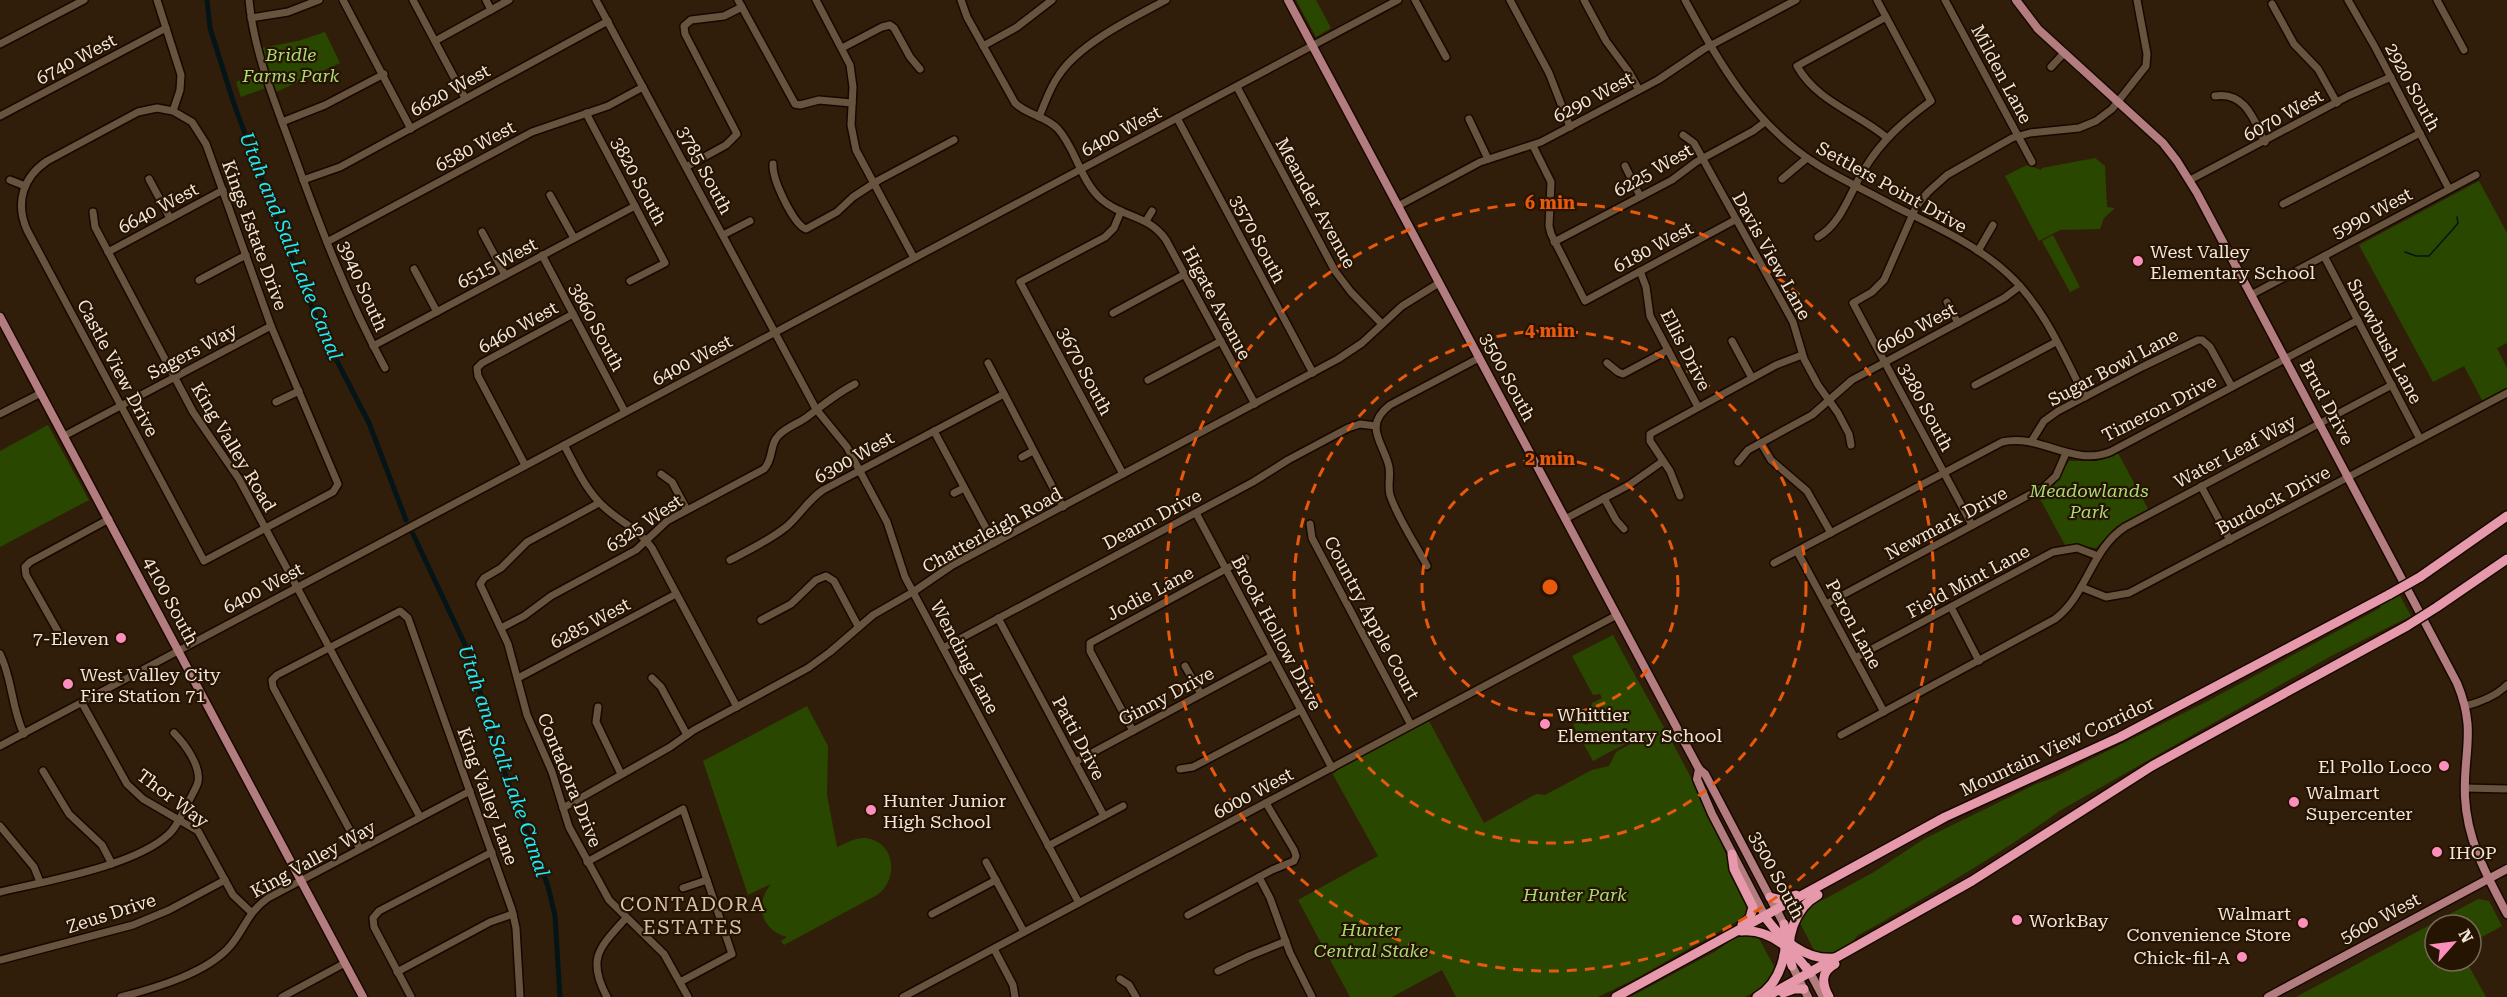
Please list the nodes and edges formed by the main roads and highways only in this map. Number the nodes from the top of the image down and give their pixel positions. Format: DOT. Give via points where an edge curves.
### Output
graph roads {
  1 [pos="1288,0"];
  2 [pos="2016,0"];
  3 [pos="0,317"];
  4 [pos="2507,511"];
  5 [pos="2507,516"];
  6 [pos="2507,559"];
  7 [pos="2445,561"];
  8 [pos="1699,769"];
  9 [pos="1918,832"];
  10 [pos="1894,846"];
  11 [pos="1732,854"];
  12 [pos="2507,868"];
  13 [pos="2488,879"];
  14 [pos="1770,897"];
  15 [pos="1777,911"];
  16 [pos="2507,914"];
  17 [pos="1912,916"];
  18 [pos="1766,917"];
  19 [pos="1784,924"];
  20 [pos="1738,932"];
  21 [pos="1788,945"];
  22 [pos="1838,958"];
  23 [pos="1792,966"];
  24 [pos="1665,971"];
  25 [pos="1810,973"];
  26 [pos="1799,979"];
  27 [pos="1806,993"];
  28 [pos="363,997"];
  29 [pos="1616,997"];
  30 [pos="1756,997"];
  31 [pos="1766,997"];
  32 [pos="1776,997"];
  33 [pos="1823,997"];
  34 [pos="1829,997"];
  35 [pos="2268,997"];
  1 -- 8 [label="main road, 3500 South"];
  2 -- 13 [label="main road, Brud Drive" via="2032,22 2163,143 2190,180 2445,659 2465,706 2469,738 2465,788 2470,834"];
  3 -- 28 [label="main road, 4100 South"];
  4 -- 7 [label="highway"];
  5 -- 7 [label="highway, Mountain View Corridor"];
  6 -- 17 [label="highway, bridge" via="2407,626 2152,766"];
  7 -- 9 [label="highway, Mountain View Corridor, bridge" via="2120,737"];
  8 -- 11 [label="main road, 3500 South" via="1697,778"];
  8 -- 14 [label="main road, 3500 South"];
  9 -- 10 [label="highway, Mountain View Corridor"];
  9 -- 14 [label="highway" via="1888,844 1793,897"];
  10 -- 15 [label="highway, Mountain View Corridor"];
  10 -- 21 [label="highway" via="1875,863 1808,901 1797,916"];
  11 -- 18 [label="main road, 3500 South"];
  11 -- 24 [label="highway" via="1733,866 1752,904 1751,916"];
  12 -- 13 [label="main road, 5600 West"];
  13 -- 16 [label="main road, Brud Drive"];
  13 -- 35 [label="main road, 5600 West"];
  14 -- 15 [label="main road, 3500 South"];
  15 -- 18 [label="highway, Mountain View Corridor"];
  15 -- 19 [label="main road, 3500 South"];
  17 -- 22 [label="highway"];
  17 -- 34 [label="highway" via="1895,931 1828,969 1823,983"];
  18 -- 20 [label="highway, Mountain View Corridor"];
  18 -- 21 [label="highway"];
  19 -- 21 [label="highway"];
  20 -- 21 [label="highway" via="1762,933"];
  20 -- 24 [label="highway, Mountain View Corridor"];
  21 -- 22 [label="highway" via="1817,958"];
  21 -- 23 [label="highway"];
  21 -- 25 [label="highway"];
  21 -- 30 [label="highway" via="1774,982"];
  22 -- 25 [label="highway"];
  23 -- 26 [label="main road"];
  24 -- 29 [label="highway, Mountain View Corridor"];
  25 -- 26 [label="highway"];
  25 -- 33 [label="main road"];
  26 -- 27 [label="main road"];
  26 -- 31 [label="highway"];
  27 -- 32 [label="highway" via="1790,990"];
}
